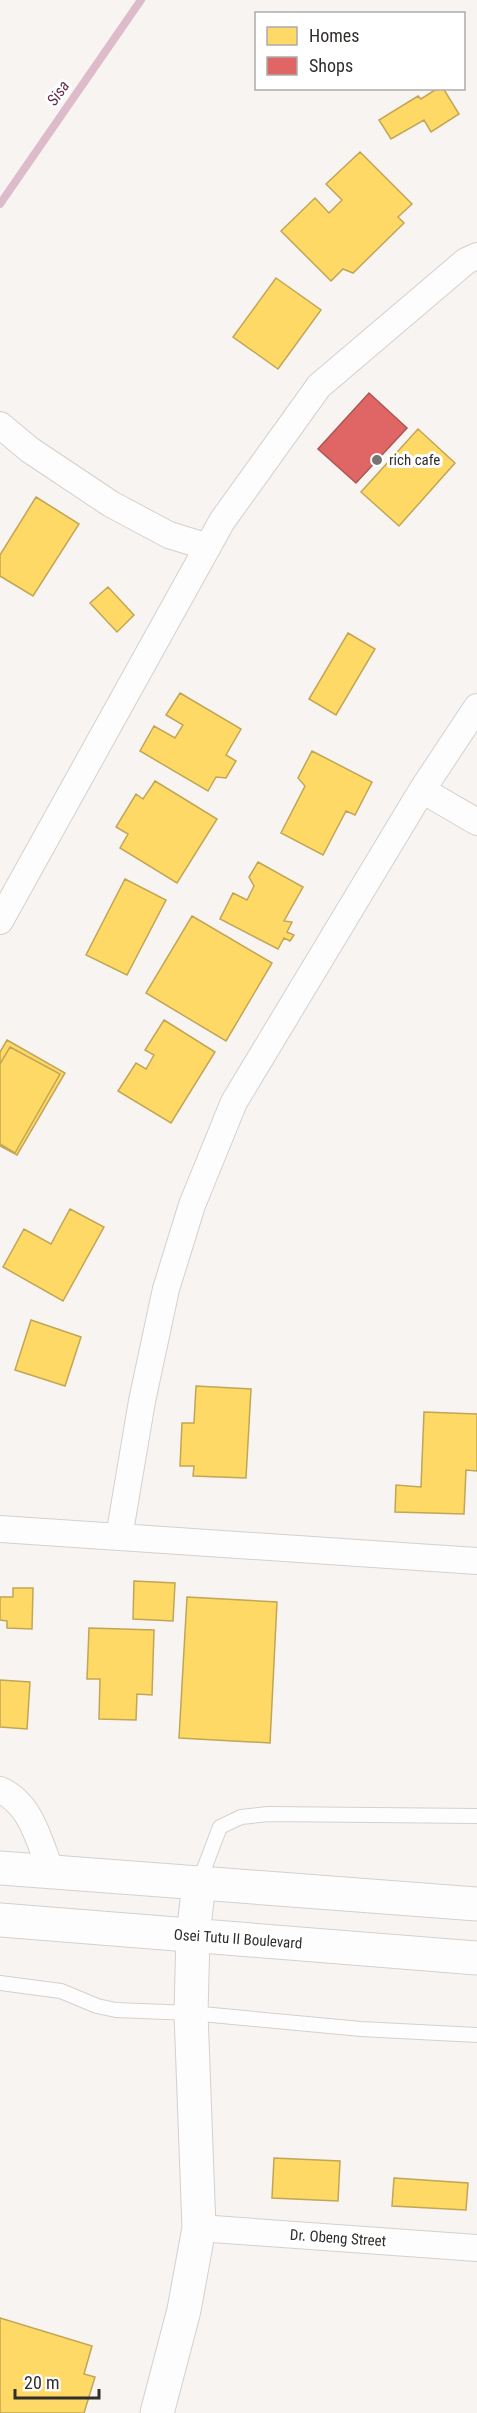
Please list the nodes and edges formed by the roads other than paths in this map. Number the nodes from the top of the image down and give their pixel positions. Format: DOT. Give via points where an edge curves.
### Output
graph roads {
  1 [pos="477,256"];
  2 [pos="0,426"];
  3 [pos="208,547"];
  4 [pos="477,707"];
  5 [pos="422,790"];
  6 [pos="477,822"];
  7 [pos="0,921"];
  8 [pos="0,1529"];
  9 [pos="119,1537"];
  10 [pos="477,1561"];
  11 [pos="0,1790"];
  12 [pos="477,1816"];
  13 [pos="0,1868"];
  14 [pos="51,1871"];
  15 [pos="199,1882"];
  16 [pos="477,1904"];
  17 [pos="0,1920"];
  18 [pos="193,1936"];
  19 [pos="477,1958"];
  20 [pos="0,1983"];
  21 [pos="191,2013"];
  22 [pos="477,2035"];
  23 [pos="199,2228"];
  24 [pos="477,2248"];
  25 [pos="157,2413"];
  1 -- 3 [label="street" via="466,261 319,386 222,521"];
  2 -- 3 [label="street" via="111,504 169,536"];
  3 -- 7 [label="street"];
  4 -- 5 [label="street"];
  5 -- 6 [label="street"];
  5 -- 9 [label="street" via="234,1102 192,1205 166,1289"];
  8 -- 9 [label="street"];
  9 -- 10 [label="street"];
  11 -- 14 [label="street" via="12,1796 30,1816"];
  12 -- 15 [label="lane" via="241,1817 220,1827"];
  13 -- 14 [label="main road"];
  14 -- 15 [label="main road"];
  15 -- 16 [label="main road"];
  15 -- 18 [label="main road"];
  17 -- 18 [label="main road, Osei Tutu II Boulevard"];
  18 -- 19 [label="main road, Osei Tutu II Boulevard"];
  18 -- 21 [label="main road"];
  20 -- 21 [label="lane" via="61,1991 116,2010"];
  21 -- 22 [label="lane"];
  21 -- 23 [label="main road"];
  23 -- 24 [label="street, Dr. Obeng Street"];
  23 -- 25 [label="main road" via="184,2310"];
}
